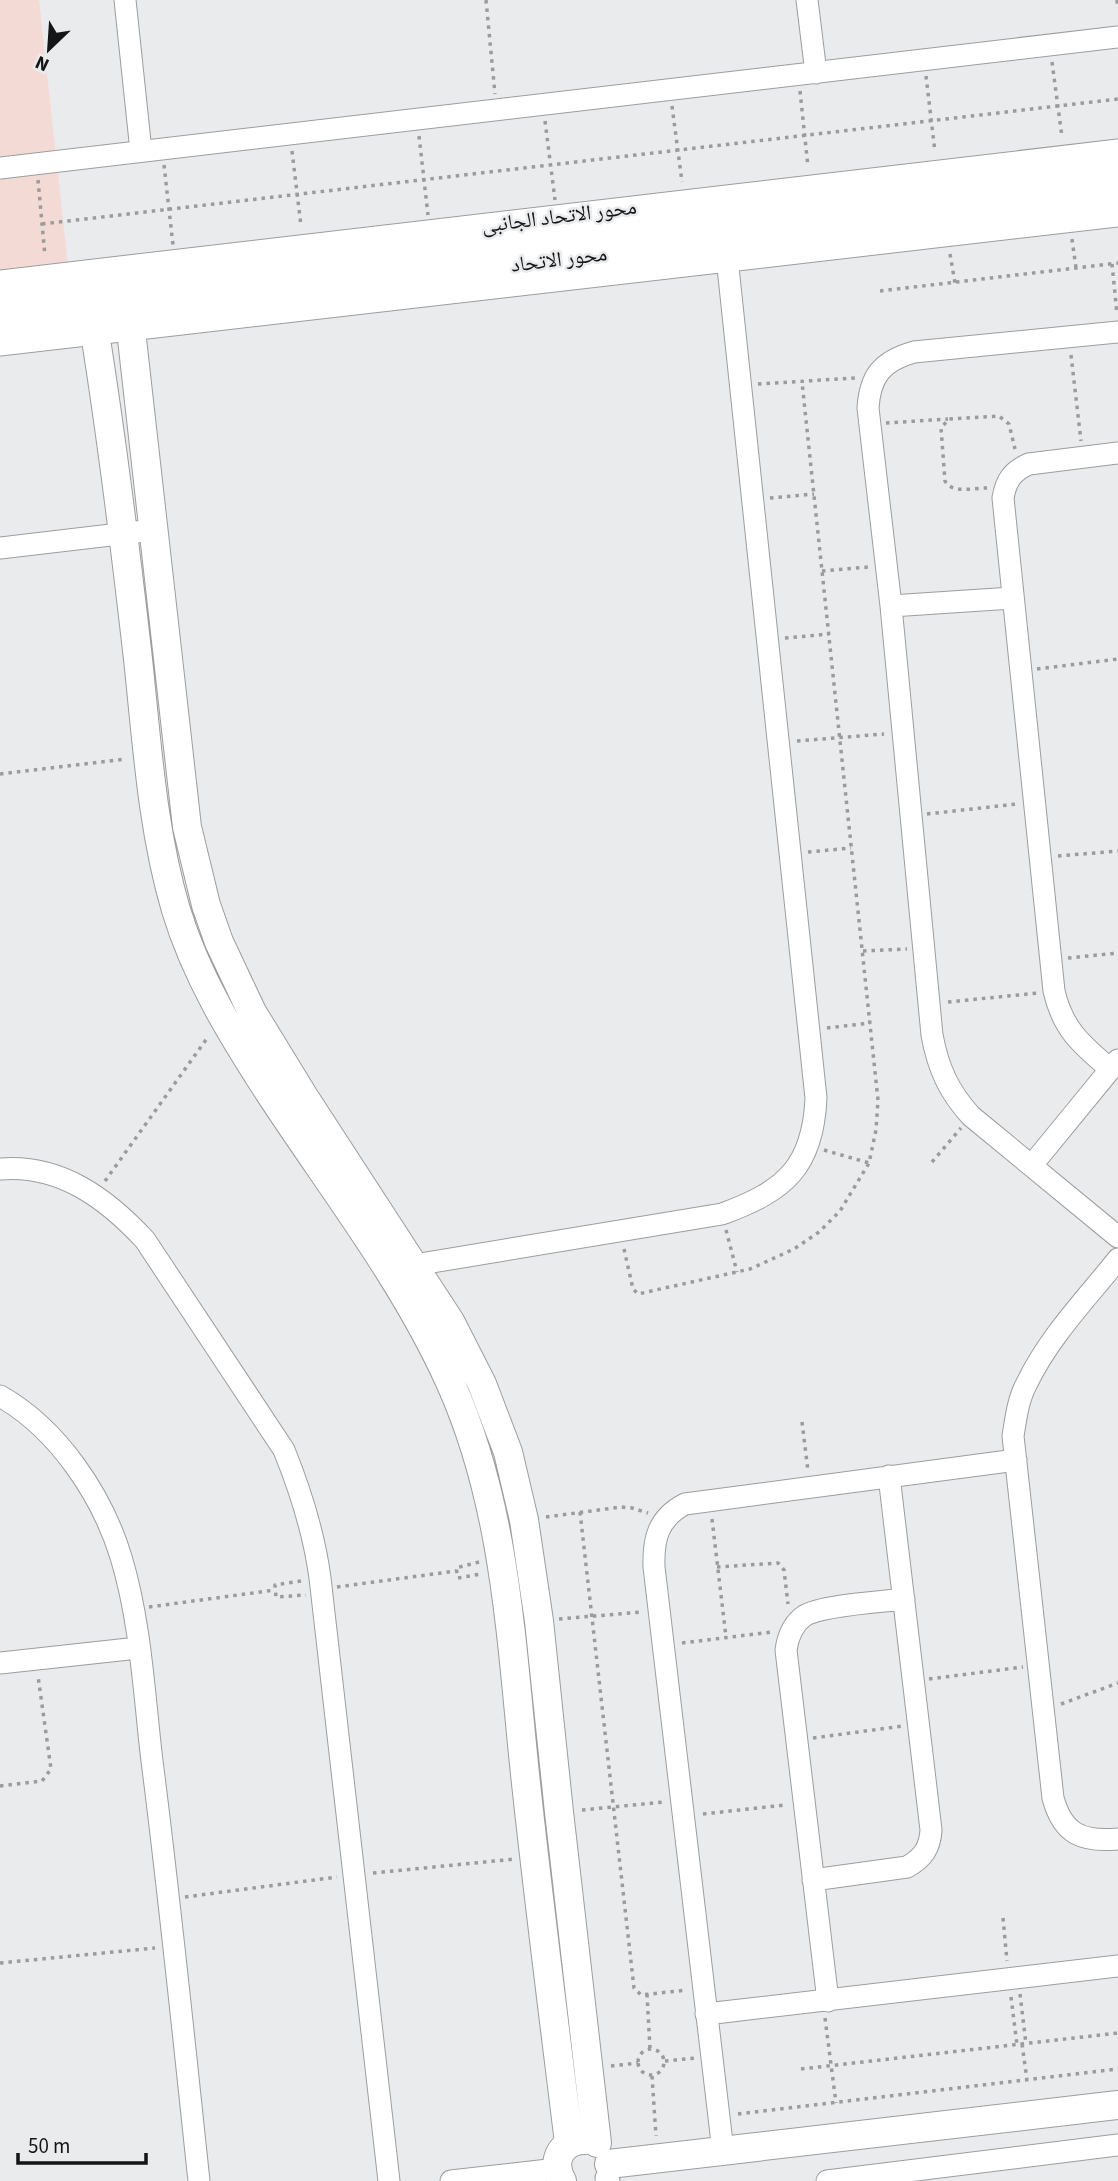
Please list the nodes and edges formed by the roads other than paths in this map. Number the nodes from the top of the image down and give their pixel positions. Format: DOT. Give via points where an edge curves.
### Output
graph roads {
  1 [pos="125,0"];
  2 [pos="807,0"];
  3 [pos="1118,37"];
  4 [pos="807,74"];
  5 [pos="151,150"];
  6 [pos="1118,150"];
  7 [pos="0,168"];
  8 [pos="1118,170"];
  9 [pos="1118,194"];
  10 [pos="1118,216"];
  11 [pos="726,250"];
  12 [pos="0,281"];
  13 [pos="0,301"];
  14 [pos="128,309"];
  15 [pos="92,313"];
  16 [pos="0,326"];
  17 [pos="1118,332"];
  18 [pos="0,345"];
  19 [pos="1118,453"];
  20 [pos="152,530"];
  21 [pos="124,535"];
  22 [pos="0,548"];
  23 [pos="1012,598"];
  24 [pos="891,606"];
  25 [pos="1114,1065"];
  26 [pos="1032,1165"];
  27 [pos="0,1169"];
  28 [pos="1118,1237"];
  29 [pos="1118,1259"];
  30 [pos="414,1265"];
  31 [pos="0,1396"];
  32 [pos="1016,1460"];
  33 [pos="889,1476"];
  34 [pos="904,1599"];
  35 [pos="138,1647"];
  36 [pos="0,1663"];
  37 [pos="1118,1839"];
  38 [pos="813,1880"];
  39 [pos="1118,1966"];
  40 [pos="825,2001"];
  41 [pos="706,2014"];
  42 [pos="1118,2105"];
  43 [pos="1118,2145"];
  44 [pos="723,2151"];
  45 [pos="599,2165"];
  46 [pos="559,2175"];
  47 [pos="199,2181"];
  48 [pos="389,2181"];
  49 [pos="451,2181"];
  50 [pos="827,2181"];
  1 -- 5 [label="street"];
  2 -- 4 [label="street"];
  3 -- 4 [label="street"];
  4 -- 5 [label="street"];
  5 -- 7 [label="street"];
  6 -- 12 [label="street, محور الاتحاد الجانبى"];
  8 -- 14 [label="street, محور الاتحاد"];
  9 -- 11 [label="street, محور الاتحاد"];
  10 -- 11 [label="street" via="948,236"];
  11 -- 14 [label="street, محور الاتحاد"];
  11 -- 30 [label="street" via="809,1029 815,1124 794,1171 776,1189 722,1214"];
  13 -- 15 [label="street, محور الاتحاد"];
  14 -- 15 [label="street, محور الاتحاد"];
  14 -- 15 [label="street"];
  14 -- 20 [label="street"];
  15 -- 16 [label="street, محور الاتحاد"];
  15 -- 18 [label="street"];
  15 -- 21 [label="street"];
  17 -- 24 [label="street" via="914,352 898,356 875,377 869,392 870,424"];
  19 -- 23 [label="street" via="1029,464 1010,477 1004,487 1003,510"];
  20 -- 21 [label="street"];
  20 -- 30 [label="street" via="187,827 206,905 235,978 272,1046"];
  21 -- 22 [label="street"];
  21 -- 45 [label="street" via="158,836 192,954 222,1017 428,1337 468,1423 483,1469 503,1564 533,1844"];
  23 -- 24 [label="street"];
  23 -- 25 [label="street" via="1054,991 1058,1009 1076,1039"];
  24 -- 26 [label="street" via="936,1060 956,1100"];
  25 -- 26 [label="street"];
  26 -- 28 [label="street"];
  27 -- 48 [label="street" via="41,1172 69,1181 120,1213 145,1240 284,1450 298,1483 321,1587"];
  29 -- 32 [label="street" via="1054,1340 1026,1384 1013,1436"];
  30 -- 45 [label="street" via="482,1384 508,1452 524,1520"];
  31 -- 35 [label="street" via="56,1442 93,1495 121,1557"];
  32 -- 33 [label="street"];
  32 -- 37 [label="street" via="1057,1813 1077,1835 1092,1840"];
  33 -- 34 [label="street"];
  33 -- 41 [label="street" via="685,1504 668,1514 657,1531 653,1551"];
  34 -- 38 [label="street" via="815,1611 792,1630 786,1650"];
  34 -- 38 [label="street" via="931,1841 918,1861 907,1867"];
  35 -- 36 [label="street"];
  35 -- 47 [label="street"];
  38 -- 40 [label="street"];
  39 -- 40 [label="street"];
  40 -- 41 [label="street"];
  41 -- 44 [label="street"];
  42 -- 44 [label="street"];
  43 -- 50 [label="street"];
  44 -- 45 [label="street"];
  45 -- 46 [label="street" via="558,2157"];
  46 -- 49 [label="street"];
}
